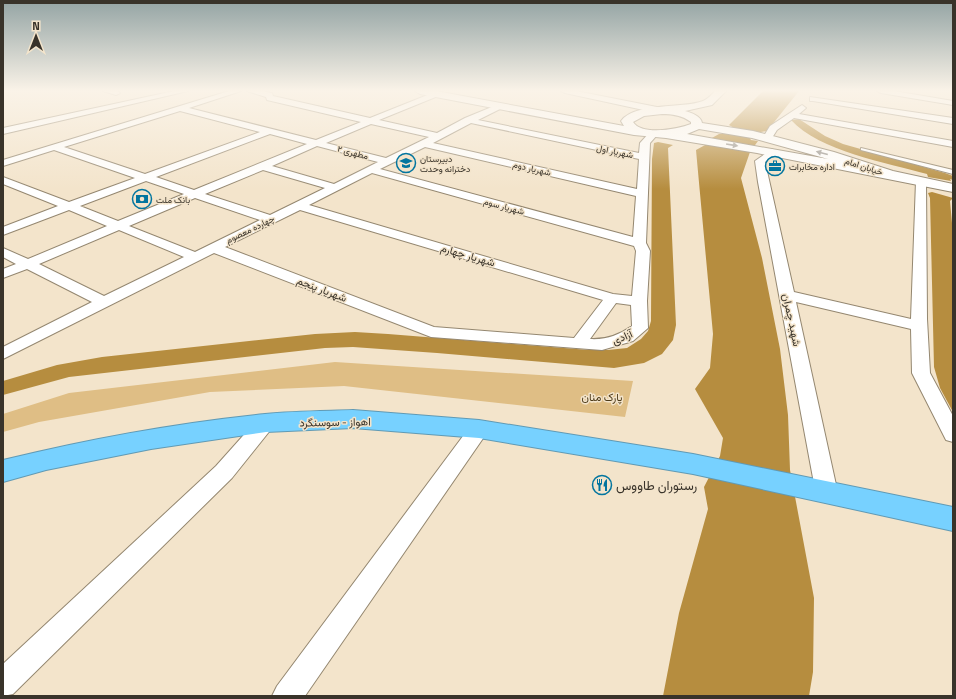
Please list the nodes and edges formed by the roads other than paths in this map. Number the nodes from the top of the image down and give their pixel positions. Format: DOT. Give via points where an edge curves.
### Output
graph roads {
  1 [pos="36,124"];
  2 [pos="132,124"];
  3 [pos="240,124"];
  4 [pos="364,124"];
  5 [pos="382,124"];
  6 [pos="461,124"];
  7 [pos="485,124"];
  8 [pos="598,124"];
  9 [pos="628,124"];
  10 [pos="696,124"];
  11 [pos="780,124"];
  12 [pos="885,124"];
  13 [pos="634,130"];
  14 [pos="3,131"];
  15 [pos="270,131"];
  16 [pos="653,134"];
  17 [pos="666,134"];
  18 [pos="436,136"];
  19 [pos="318,143"];
  20 [pos="422,143"];
  21 [pos="953,144"];
  22 [pos="54,147"];
  23 [pos="765,147"];
  24 [pos="863,149"];
  25 [pos="644,157"];
  26 [pos="386,161"];
  27 [pos="3,163"];
  28 [pos="262,166"];
  29 [pos="369,169"];
  30 [pos="953,172"];
  31 [pos="144,178"];
  32 [pos="3,180"];
  33 [pos="920,181"];
  34 [pos="333,187"];
  35 [pos="953,188"];
  36 [pos="195,194"];
  37 [pos="642,194"];
  38 [pos="298,205"];
  39 [pos="68,206"];
  40 [pos="269,219"];
  41 [pos="119,226"];
  42 [pos="3,231"];
  43 [pos="639,243"];
  44 [pos="212,247"];
  45 [pos="3,252"];
  46 [pos="194,256"];
  47 [pos="27,264"];
  48 [pos="3,274"];
  49 [pos="787,295"];
  50 [pos="612,298"];
  51 [pos="104,302"];
  52 [pos="638,302"];
  53 [pos="919,326"];
  54 [pos="431,332"];
  55 [pos="578,344"];
  56 [pos="3,354"];
  57 [pos="266,424"];
  58 [pos="479,429"];
  59 [pos="953,435"];
  60 [pos="3,472"];
  61 [pos="819,492"];
  62 [pos="953,520"];
  63 [pos="3,684"];
  64 [pos="287,696"];
  1 -- 14 [label="street"];
  2 -- 22 [label="street"];
  3 -- 15 [label="street, مطهری ۲"];
  4 -- 19 [label="street"];
  5 -- 18 [label="street"];
  6 -- 18 [label="street, چهارده معصوم"];
  7 -- 25 [label="street, شهریار اول"];
  8 -- 13 [label="main road"];
  9 -- 13 [label="main road"];
  10 -- 17 [label="main road" via="684,131"];
  10 -- 23 [label="main road, خیابان امام" via="754,135"];
  11 -- 23 [label="street" via="773,128"];
  12 -- 21 [label="street"];
  13 -- 16 [label="main road"];
  15 -- 19 [label="street, مطهری ۲"];
  15 -- 31 [label="street"];
  16 -- 17 [label="main road"];
  16 -- 25 [label="street, آزادی" via="645,143"];
  17 -- 23 [label="main road, one-way"];
  18 -- 20 [label="street, چهارده معصوم"];
  19 -- 26 [label="street, مطهری ۲"];
  19 -- 28 [label="street"];
  20 -- 26 [label="street, چهارده معصوم"];
  20 -- 37 [label="street, شهریار دوم"];
  22 -- 27 [label="street"];
  22 -- 31 [label="street"];
  23 -- 33 [label="main road, خیابان امام"];
  23 -- 49 [label="street, شهید چمران" via="760,161 765,198"];
  24 -- 30 [label="lane"];
  25 -- 37 [label="street, آزادی"];
  26 -- 29 [label="street, چهارده معصوم"];
  28 -- 34 [label="street"];
  28 -- 36 [label="street"];
  29 -- 34 [label="street, چهارده معصوم"];
  29 -- 43 [label="street, شهریار سوم"];
  31 -- 36 [label="street"];
  31 -- 39 [label="street"];
  32 -- 39 [label="street"];
  33 -- 35 [label="main road, خیابان امام"];
  33 -- 53 [label="street"];
  34 -- 38 [label="street, چهارده معصوم"];
  36 -- 40 [label="street"];
  36 -- 41 [label="street"];
  37 -- 43 [label="street, آزادی"];
  38 -- 40 [label="street, چهارده معصوم"];
  38 -- 50 [label="street, شهریار چهارم"];
  39 -- 41 [label="street"];
  39 -- 42 [label="street"];
  40 -- 44 [label="street, چهارده معصوم"];
  41 -- 46 [label="street"];
  41 -- 47 [label="street"];
  43 -- 52 [label="street, آزادی" via="643,251"];
  44 -- 46 [label="street, چهارده معصوم"];
  44 -- 54 [label="street, شهریار پنجم"];
  45 -- 47 [label="street"];
  46 -- 51 [label="street, چهارده معصوم"];
  47 -- 48 [label="street"];
  47 -- 51 [label="street"];
  49 -- 53 [label="street"];
  49 -- 61 [label="street, شهید چمران" via="815,444"];
  50 -- 52 [label="street, شهریار چهارم"];
  50 -- 55 [label="street"];
  51 -- 56 [label="street, چهارده معصوم"];
  52 -- 55 [label="street, آزادی" via="640,328 627,337 602,345"];
  53 -- 59 [label="street" via="921,374"];
  54 -- 55 [label="street, آزادی"];
  57 -- 58 [label="highway, اهواز - سوسنگرد" via="353,419"];
  57 -- 60 [label="highway, اهواز - سوسنگرد" via="151,439 46,460"];
  57 -- 63 [label="street" via="224,472"];
  58 -- 61 [label="highway, اهواز - سوسنگرد" via="693,464"];
  58 -- 64 [label="street"];
  61 -- 62 [label="highway, اهواز - سوسنگرد"];
}
